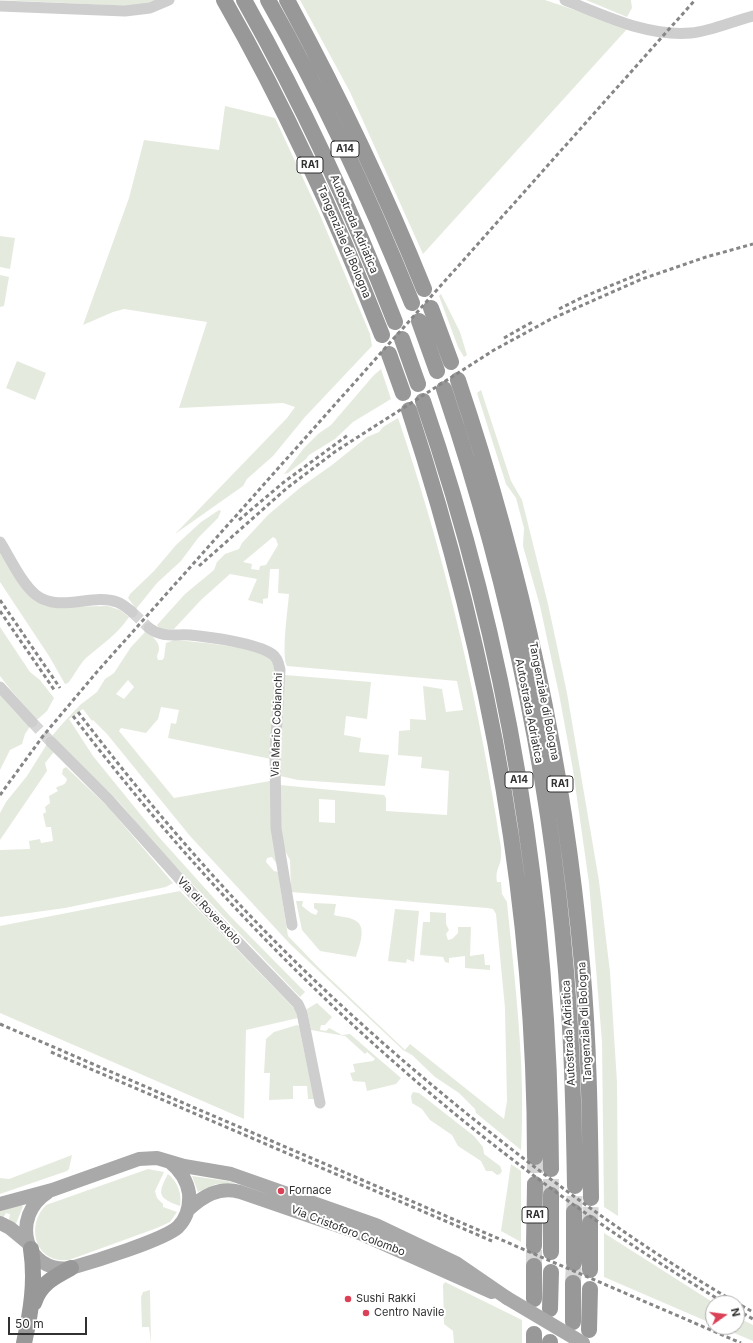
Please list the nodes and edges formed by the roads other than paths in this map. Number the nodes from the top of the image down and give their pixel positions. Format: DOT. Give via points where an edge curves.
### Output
graph roads {
  1 [pos="169,0"];
  2 [pos="224,0"];
  3 [pos="244,0"];
  4 [pos="268,0"];
  5 [pos="287,0"];
  6 [pos="565,0"];
  7 [pos="0,6"];
  8 [pos="753,16"];
  9 [pos="424,289"];
  10 [pos="412,302"];
  11 [pos="431,308"];
  12 [pos="419,321"];
  13 [pos="395,322"];
  14 [pos="382,336"];
  15 [pos="402,339"];
  16 [pos="389,354"];
  17 [pos="451,362"];
  18 [pos="437,371"];
  19 [pos="458,380"];
  20 [pos="418,384"];
  21 [pos="444,390"];
  22 [pos="403,393"];
  23 [pos="423,401"];
  24 [pos="409,410"];
  25 [pos="0,542"];
  26 [pos="132,612"];
  27 [pos="149,628"];
  28 [pos="0,687"];
  29 [pos="32,722"];
  30 [pos="51,742"];
  31 [pos="292,925"];
  32 [pos="320,1103"];
  33 [pos="535,1157"];
  34 [pos="168,1161"];
  35 [pos="551,1169"];
  36 [pos="535,1184"];
  37 [pos="574,1186"];
  38 [pos="52,1190"];
  39 [pos="551,1195"];
  40 [pos="590,1198"];
  41 [pos="0,1204"];
  42 [pos="188,1210"];
  43 [pos="574,1212"];
  44 [pos="0,1223"];
  45 [pos="590,1223"];
  46 [pos="29,1246"];
  47 [pos="534,1246"];
  48 [pos="551,1252"];
  49 [pos="574,1263"];
  50 [pos="534,1266"];
  51 [pos="71,1268"];
  52 [pos="590,1270"];
  53 [pos="551,1272"];
  54 [pos="574,1283"];
  55 [pos="590,1289"];
  56 [pos="508,1298"];
  57 [pos="534,1299"];
  58 [pos="550,1309"];
  59 [pos="30,1314"];
  60 [pos="573,1322"];
  61 [pos="586,1337"];
  62 [pos="24,1343"];
  1 -- 7 [label="street" via="150,8 125,12"];
  2 -- 14 [label="highway, Tangenziale di Bologna / RA1" via="318,181"];
  3 -- 13 [label="highway, Autostrada Adriatica / A14" via="333,173"];
  4 -- 10 [label="highway, Autostrada Adriatica / A14" via="355,169"];
  5 -- 9 [label="highway" via="368,159"];
  6 -- 8 [label="street" via="630,25 678,33 692,33"];
  11 -- 17 [label="highway"];
  12 -- 18 [label="highway"];
  15 -- 20 [label="highway"];
  16 -- 22 [label="highway"];
  19 -- 40 [label="highway, Tangenziale di Bologna / RA1" via="486,463 520,590 559,776 583,974 590,1120"];
  21 -- 37 [label="highway, Autostrada Adriatica / A14" via="470,469 493,552 525,688 545,794 569,1011"];
  23 -- 35 [label="highway, Autostrada Adriatica / A14" via="474,566 519,780 542,957 549,1064"];
  24 -- 33 [label="highway" via="441,510 479,658 504,793 520,903 530,1010"];
  25 -- 26 [label="street" via="28,587 39,597 55,602 113,601"];
  27 -- 31 [label="street, Via Mario Cobianchi" via="160,635 190,635 230,642 267,652 276,659 280,670 275,754 276,828"];
  28 -- 29 [label="street"];
  30 -- 32 [label="street, Via di Roveretolo" via="109,800 210,913 298,1004"];
  34 -- 38 [label="main road, Via Cristoforo Colombo" via="152,1157 139,1159"];
  34 -- 42 [label="main road" via="178,1169 186,1185"];
  34 -- 56 [label="main road, Via Cristoforo Colombo" via="231,1174 376,1226 451,1260"];
  36 -- 47 [label="highway, RA1"];
  38 -- 41 [label="main road, Via Cristoforo Colombo"];
  38 -- 46 [label="main road, Via Cristoforo Colombo" via="39,1199 30,1212 26,1224"];
  39 -- 48 [label="highway"];
  42 -- 51 [label="main road, Via Cristoforo Colombo" via="180,1225 166,1235"];
  42 -- 56 [label="main road, Via Cristoforo Colombo" via="213,1192 240,1192 362,1234"];
  43 -- 49 [label="highway"];
  44 -- 46 [label="main road, Via Cristoforo Colombo" via="10,1228"];
  45 -- 52 [label="highway"];
  46 -- 51 [label="main road, Via Cristoforo Colombo" via="47,1265"];
  46 -- 59 [label="highway" via="34,1273"];
  50 -- 57 [label="highway"];
  51 -- 59 [label="highway" via="44,1285 36,1296"];
  53 -- 58 [label="highway"];
  54 -- 60 [label="highway"];
  55 -- 61 [label="highway"];
  56 -- 61 [label="main road, Via Cristoforo Colombo, bridge"];
  59 -- 62 [label="highway"];
}
